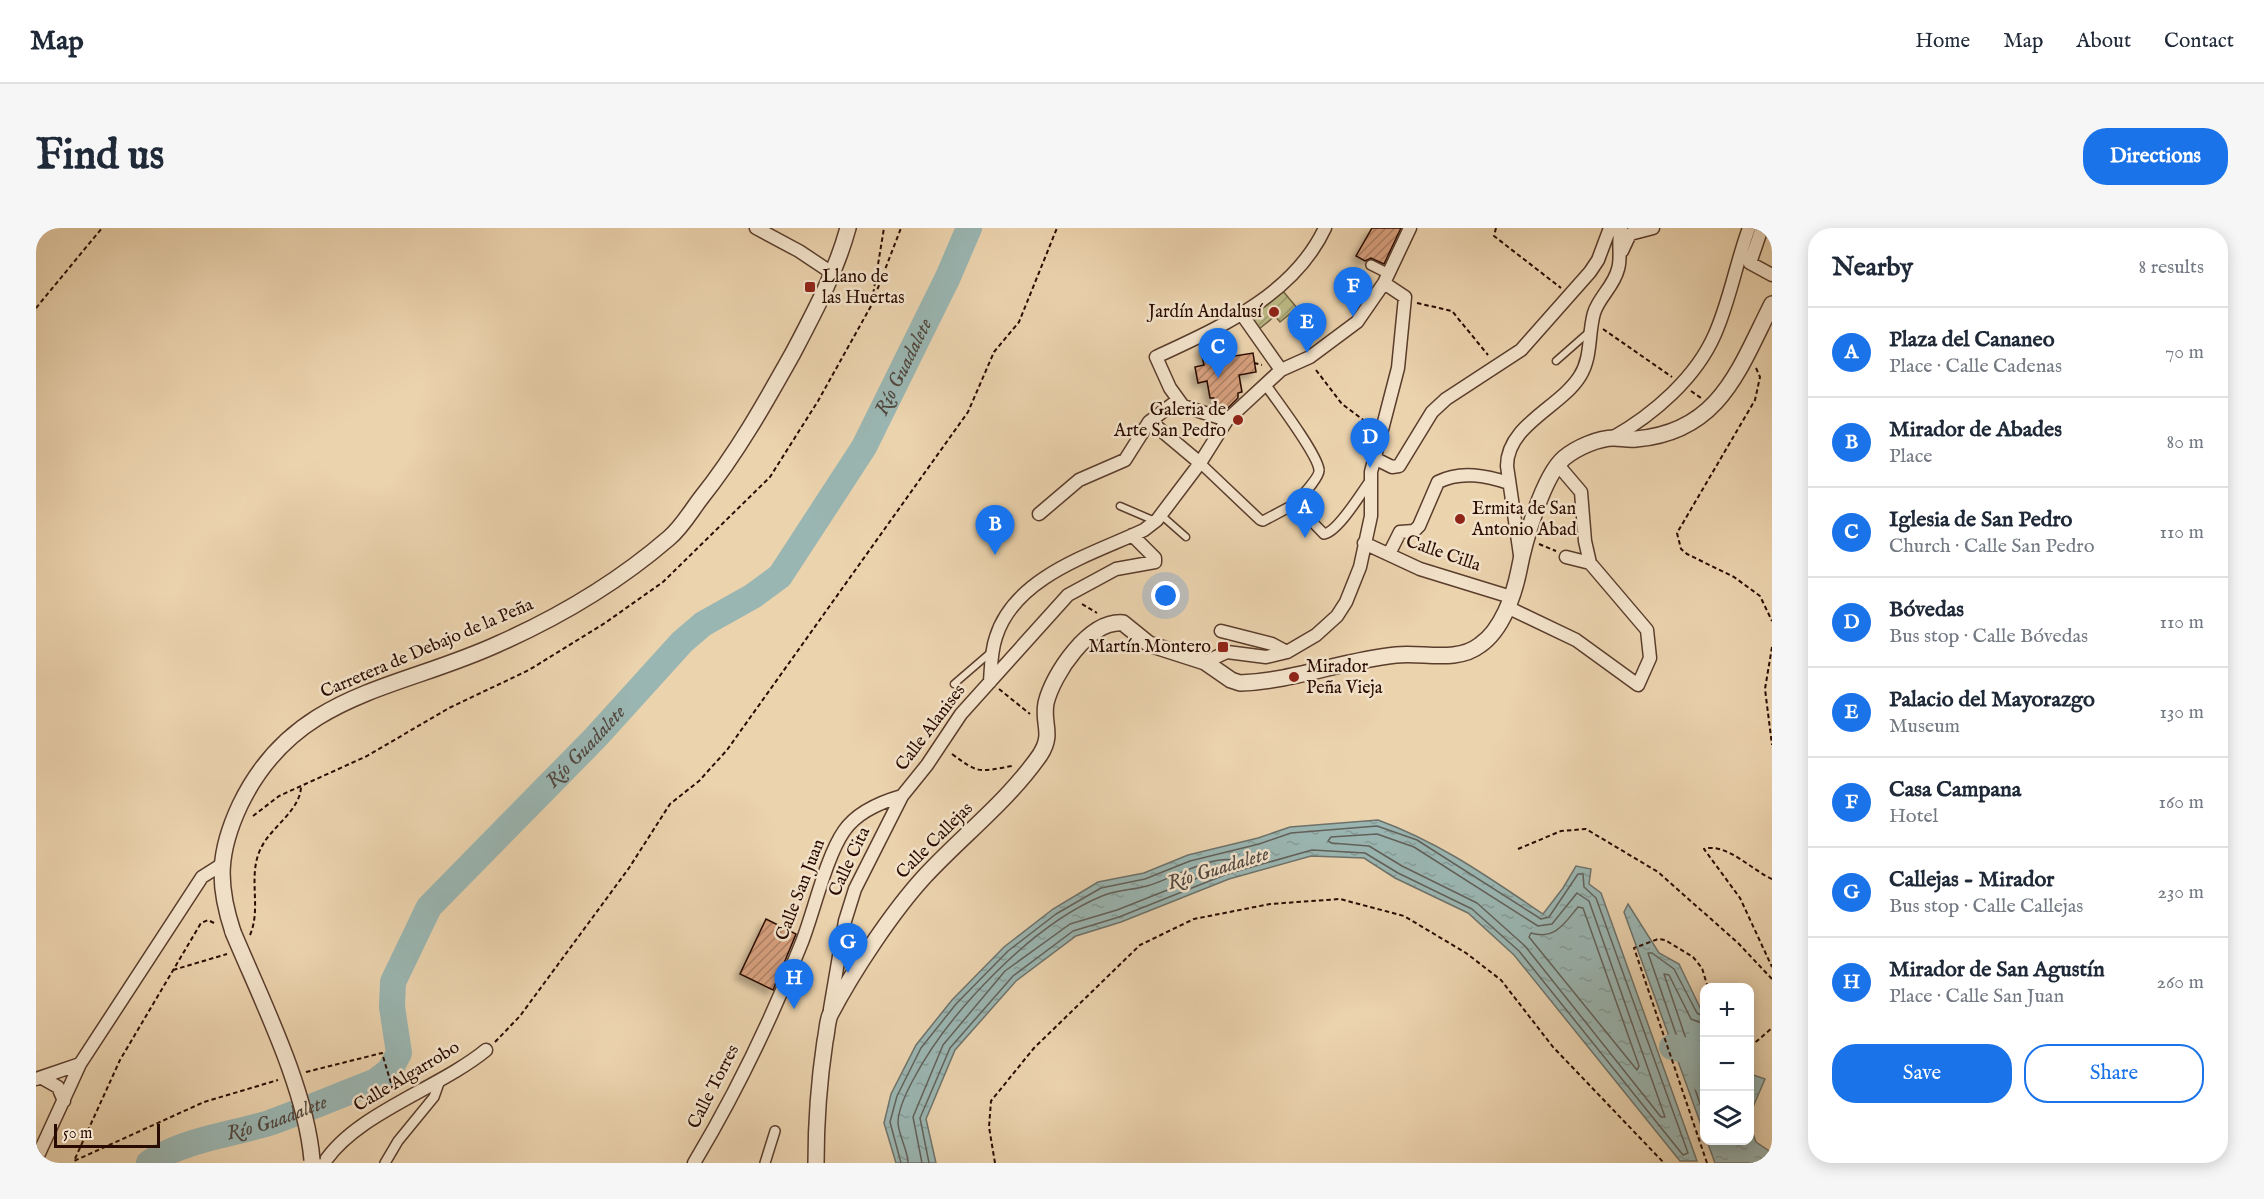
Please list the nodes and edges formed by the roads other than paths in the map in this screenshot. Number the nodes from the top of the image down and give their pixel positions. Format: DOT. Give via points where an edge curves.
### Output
graph roads {
  1 [pos="756,228"];
  2 [pos="848,228"];
  3 [pos="1325,228"];
  4 [pos="1410,228"];
  5 [pos="1653,228"];
  6 [pos="1749,228"];
  7 [pos="1762,228"];
  8 [pos="1617,229"];
  9 [pos="1619,260"];
  10 [pos="1371,265"];
  11 [pos="832,273"];
  12 [pos="1772,275"];
  13 [pos="1386,279"];
  14 [pos="1772,304"];
  15 [pos="1243,316"];
  16 [pos="1590,331"];
  17 [pos="1556,361"];
  18 [pos="1281,370"];
  19 [pos="1264,384"];
  20 [pos="1178,400"];
  21 [pos="1227,420"];
  22 [pos="1150,421"];
  23 [pos="1612,438"];
  24 [pos="1374,458"];
  25 [pos="1200,463"];
  26 [pos="1557,465"];
  27 [pos="1370,481"];
  28 [pos="1509,483"];
  29 [pos="1295,504"];
  30 [pos="1120,506"];
  31 [pos="1040,514"];
  32 [pos="1158,518"];
  33 [pos="1132,536"];
  34 [pos="1186,537"];
  35 [pos="1364,543"];
  36 [pos="1389,554"];
  37 [pos="1520,555"];
  38 [pos="1566,556"];
  39 [pos="1590,562"];
  40 [pos="1509,602"];
  41 [pos="1221,631"];
  42 [pos="993,650"];
  43 [pos="1287,652"];
  44 [pos="1205,662"];
  45 [pos="990,682"];
  46 [pos="954,684"];
  47 [pos="902,796"];
  48 [pos="221,866"];
  49 [pos="829,1017"];
  50 [pos="765,1026"];
  51 [pos="486,1050"];
  52 [pos="80,1064"];
  53 [pos="39,1079"];
  54 [pos="439,1083"];
  55 [pos="64,1101"];
  56 [pos="775,1131"];
  57 [pos="36,1161"];
  58 [pos="316,1162"];
  59 [pos="386,1163"];
  60 [pos="694,1163"];
  61 [pos="765,1163"];
  62 [pos="816,1163"];
  1 -- 11 [label="street"];
  2 -- 11 [label="street, Carretera de Debajo de la Peña"];
  3 -- 15 [label="street" via="1314,248 1285,280"];
  4 -- 13 [label="street"];
  5 -- 9 [label="street" via="1630,234"];
  6 -- 23 [label="street" via="1715,334 1682,384 1646,416"];
  7 -- 12 [label="street" via="1750,263"];
  8 -- 9 [label="street"];
  8 -- 24 [label="street" via="1604,264 1595,266 1528,342 1432,412 1399,465"];
  9 -- 16 [label="street"];
  10 -- 13 [label="street"];
  11 -- 48 [label="street, Carretera de Debajo de la Peña" via="765,403 720,475 672,536 571,608 496,645 375,688 312,720 268,760 248,788 230,826"];
  13 -- 18 [label="street" via="1357,322 1308,358"];
  13 -- 24 [label="street" via="1405,297 1398,368"];
  14 -- 23 [label="street" via="1713,407 1696,422 1637,439"];
  15 -- 18 [label="street"];
  15 -- 20 [label="street" via="1156,357"];
  16 -- 17 [label="lane"];
  16 -- 28 [label="street" via="1586,364 1579,378 1512,445 1507,460"];
  18 -- 19 [label="street"];
  19 -- 21 [label="street"];
  19 -- 29 [label="street" via="1319,469"];
  20 -- 21 [label="street" via="1188,410"];
  20 -- 22 [label="street"];
  21 -- 25 [label="street"];
  22 -- 25 [label="street"];
  22 -- 31 [label="street" via="1125,460 1078,480"];
  23 -- 26 [label="street" via="1586,446"];
  24 -- 27 [label="street"];
  25 -- 29 [label="street" via="1262,521"];
  25 -- 32 [label="street"];
  26 -- 37 [label="street" via="1547,480"];
  26 -- 39 [label="street" via="1581,492"];
  27 -- 29 [label="street" via="1328,535 1321,533"];
  27 -- 35 [label="street" via="1371,516"];
  28 -- 36 [label="street" via="1476,475 1438,482 1419,526 1414,531 1400,532"];
  28 -- 37 [label="street"];
  30 -- 32 [label="lane"];
  32 -- 33 [label="street"];
  32 -- 34 [label="lane"];
  33 -- 42 [label="street" via="1032,586 1005,617"];
  33 -- 45 [label="street, Calle Alanises" via="1155,562 1116,569 1068,595"];
  35 -- 36 [label="street, Calle Cilla"];
  35 -- 43 [label="street" via="1358,574 1343,608 1316,635"];
  36 -- 40 [label="street, Calle Cilla"];
  37 -- 40 [label="street"];
  38 -- 39 [label="street"];
  39 -- 40 [label="street, Calle Cilla" via="1647,630 1650,658 1638,685 1576,640"];
  40 -- 44 [label="street" via="1488,639 1464,653 1395,655 1245,683 1231,680"];
  41 -- 43 [label="street"];
  42 -- 45 [label="street"];
  42 -- 46 [label="lane"];
  43 -- 44 [label="street" via="1266,657 1227,652"];
  44 -- 49 [label="street, Calle Callejas" via="1154,646 1125,624 1116,622 1091,635 1064,663 1053,685 1045,713 1048,739 1027,773 907,897"];
  45 -- 47 [label="street, Calle Alanises" via="961,714"];
  47 -- 49 [label="street, Calle Cita" via="850,901"];
  47 -- 50 [label="street, Calle San Juan" via="869,809 842,834"];
  48 -- 52 [label="street" via="202,877"];
  48 -- 58 [label="street, Carretera de Debajo de la Peña, bridge" via="223,900 240,936 299,1102"];
  49 -- 62 [label="street, Calle Callejas"];
  50 -- 60 [label="street, Calle Torres"];
  51 -- 54 [label="street, Calle Algarrobo"];
  52 -- 53 [label="street"];
  52 -- 55 [label="street"];
  53 -- 55 [label="street" via="57,1087"];
  54 -- 58 [label="street, Calle Algarrobo" via="349,1136"];
  54 -- 59 [label="street" via="434,1097 404,1133"];
  55 -- 57 [label="street"];
  56 -- 61 [label="street"];
}
